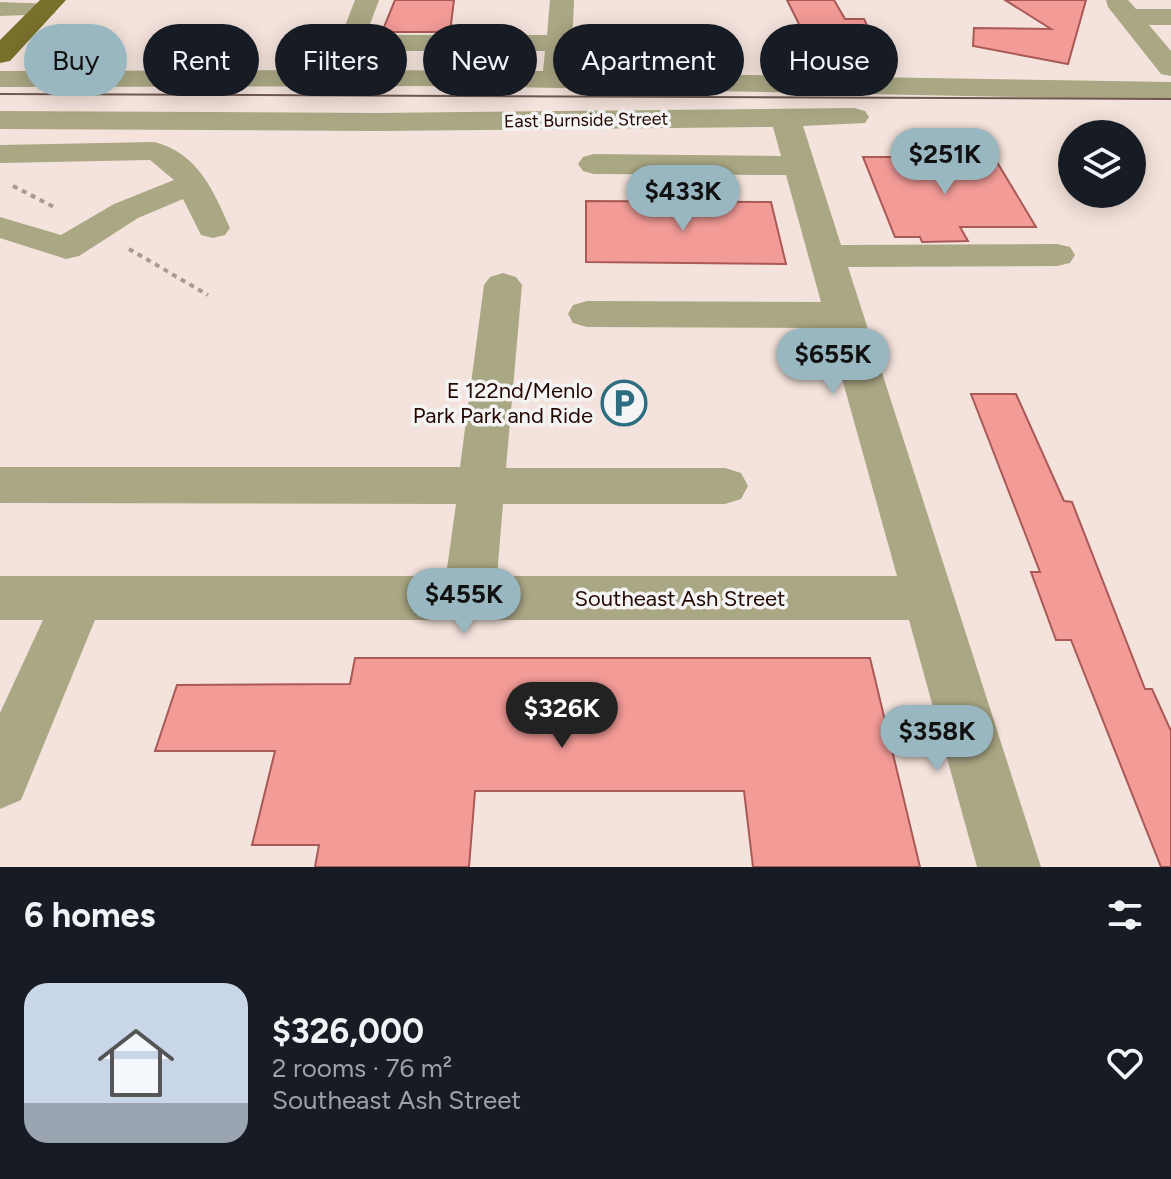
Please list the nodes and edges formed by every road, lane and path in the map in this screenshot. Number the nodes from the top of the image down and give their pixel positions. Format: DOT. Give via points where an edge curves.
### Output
graph roads {
  1 [pos="367,0"];
  2 [pos="562,0"];
  3 [pos="49,5"];
  4 [pos="0,9"];
  5 [pos="1124,9"];
  6 [pos="1171,17"];
  7 [pos="359,24"];
  8 [pos="560,24"];
  9 [pos="407,43"];
  10 [pos="553,43"];
  11 [pos="0,55"];
  12 [pos="1171,68"];
  13 [pos="0,79"];
  14 [pos="275,80"];
  15 [pos="407,80"];
  16 [pos="553,80"];
  17 [pos="744,86"];
  18 [pos="1171,91"];
  19 [pos="1013,116"];
  20 [pos="785,117"];
  21 [pos="876,117"];
  22 [pos="1171,118"];
  23 [pos="0,120"];
  24 [pos="0,154"];
  25 [pos="594,164"];
  26 [pos="799,166"];
  27 [pos="193,185"];
  28 [pos="0,227"];
  29 [pos="213,228"];
  30 [pos="1057,255"];
  31 [pos="826,256"];
  32 [pos="503,285"];
  33 [pos="587,314"];
  34 [pos="844,315"];
  35 [pos="0,485"];
  36 [pos="725,486"];
  37 [pos="480,487"];
  38 [pos="0,598"];
  39 [pos="79,598"];
  40 [pos="469,598"];
  41 [pos="927,598"];
  42 [pos="0,779"];
  43 [pos="1009,867"];
  1 -- 7 [label="street"];
  2 -- 8 [label="street"];
  3 -- 4 [label="street"];
  3 -- 11 [label="main road"];
  5 -- 6 [label="street"];
  5 -- 12 [label="street"];
  9 -- 10 [label="street"];
  13 -- 14 [label="street, East Burnside Street"];
  15 -- 16 [label="street, East Burnside Street"];
  17 -- 18 [label="street, East Burnside Street"];
  19 -- 22 [label="street"];
  20 -- 21 [label="street, East Burnside Street"];
  20 -- 23 [label="street, East Burnside Street"];
  20 -- 26 [label="street"];
  24 -- 27 [label="street" via="154,151 172,157"];
  25 -- 26 [label="street"];
  26 -- 31 [label="street"];
  27 -- 28 [label="street" via="139,204 66,248"];
  27 -- 29 [label="street"];
  30 -- 31 [label="street"];
  31 -- 34 [label="street"];
  32 -- 37 [label="street"];
  33 -- 34 [label="street"];
  34 -- 41 [label="street"];
  35 -- 37 [label="street"];
  36 -- 37 [label="street"];
  37 -- 40 [label="street"];
  38 -- 39 [label="street, Southeast Ash Street"];
  39 -- 40 [label="street, Southeast Ash Street"];
  39 -- 42 [label="street"];
  40 -- 41 [label="street, Southeast Ash Street"];
  41 -- 43 [label="street"];
}
